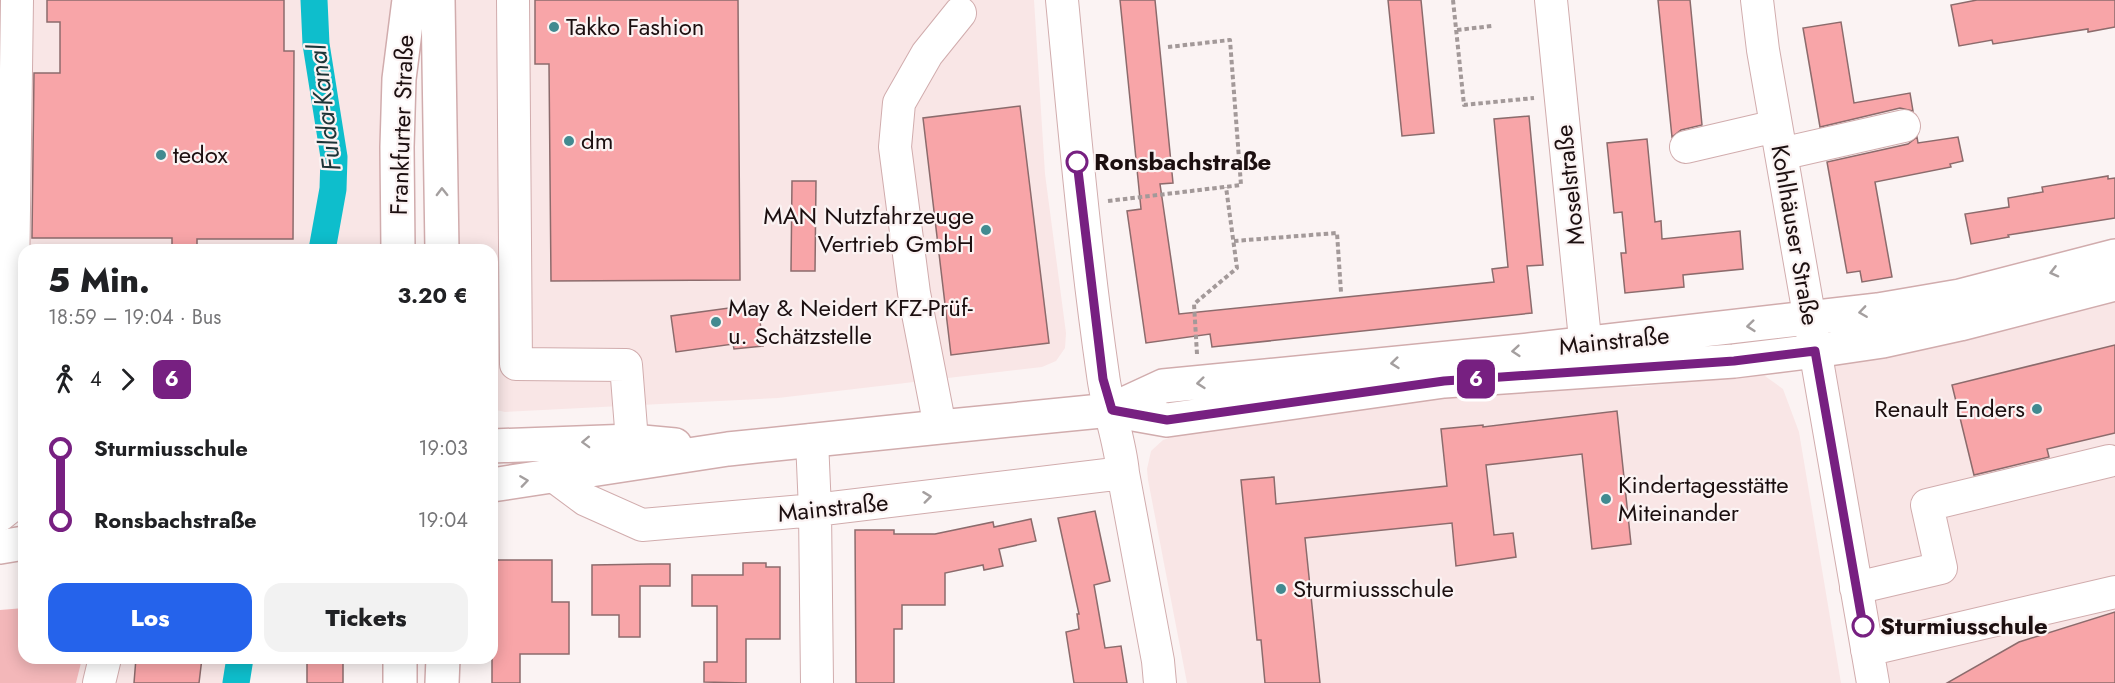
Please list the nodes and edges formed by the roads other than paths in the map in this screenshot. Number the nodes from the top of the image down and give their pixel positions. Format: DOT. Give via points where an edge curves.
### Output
graph roads {
  1 [pos="17,0"];
  2 [pos="409,0"];
  3 [pos="438,0"];
  4 [pos="513,0"];
  5 [pos="1062,0"];
  6 [pos="1551,0"];
  7 [pos="1757,0"];
  8 [pos="960,13"];
  9 [pos="1904,126"];
  10 [pos="1686,147"];
  11 [pos="1781,152"];
  12 [pos="398,244"];
  13 [pos="442,244"];
  14 [pos="2115,256"];
  15 [pos="2115,284"];
  16 [pos="1809,319"];
  17 [pos="1815,351"];
  18 [pos="1587,357"];
  19 [pos="1112,410"];
  20 [pos="940,427"];
  21 [pos="812,440"];
  22 [pos="632,441"];
  23 [pos="498,446"];
  24 [pos="728,449"];
  25 [pos="2109,461"];
  26 [pos="1123,473"];
  27 [pos="555,477"];
  28 [pos="498,484"];
  29 [pos="10,507"];
  30 [pos="815,510"];
  31 [pos="18,544"];
  32 [pos="0,547"];
  33 [pos="1856,588"];
  34 [pos="2115,592"];
  35 [pos="1867,650"];
  36 [pos="104,664"];
  37 [pos="400,664"];
  38 [pos="443,664"];
  39 [pos="99,683"];
  40 [pos="400,683"];
  41 [pos="442,683"];
  42 [pos="817,683"];
  43 [pos="1160,683"];
  44 [pos="1873,683"];
  1 -- 29 [label="street"];
  2 -- 12 [label="main road, Frankfurter Straße" via="399,79"];
  13 -- 3 [label="main road, Frankfurter Straße, one-way"];
  4 -- 22 [label="street" via="516,364 626,365"];
  5 -- 19 [label="street" via="1094,307 1103,379"];
  6 -- 18 [label="street, Moselstraße"];
  7 -- 11 [label="street, Kohlhäuser Straße"];
  8 -- 20 [label="street" via="927,54 899,103 895,147 914,292"];
  9 -- 11 [label="street"];
  10 -- 11 [label="street"];
  11 -- 16 [label="street, Kohlhäuser Straße"];
  14 -- 16 [label="main road, Mainstraße, one-way" via="1960,296"];
  15 -- 17 [label="main road, Mainstraße" via="1960,324"];
  16 -- 17 [label="street, Kohlhäuser Straße"];
  16 -- 18 [label="main road, Mainstraße, one-way"];
  17 -- 18 [label="main road, Mainstraße" via="1734,361"];
  17 -- 33 [label="street, Kohlhäuser Straße"];
  18 -- 19 [label="main road, Mainstraße" via="1167,420"];
  19 -- 20 [label="main road, Mainstraße"];
  19 -- 26 [label="street"];
  20 -- 21 [label="main road, Mainstraße"];
  21 -- 24 [label="main road, Mainstraße"];
  21 -- 30 [label="street"];
  22 -- 23 [label="main road, Mainstraße, one-way"];
  22 -- 24 [label="main road, Mainstraße"];
  24 -- 27 [label="main road, Mainstraße"];
  25 -- 33 [label="street" via="1927,505 1941,568"];
  30 -- 26 [label="street, Mainstraße, one-way"];
  26 -- 43 [label="street"];
  28 -- 27 [label="main road, Mainstraße, one-way"];
  27 -- 30 [label="street, Mainstraße" via="586,500 642,525"];
  30 -- 42 [label="street"];
  31 -- 32 [label="main road"];
  33 -- 35 [label="street, Kohlhäuser Straße"];
  34 -- 35 [label="street"];
  35 -- 44 [label="street, Kohlhäuser Straße"];
  36 -- 39 [label="street"];
  37 -- 40 [label="main road"];
  38 -- 41 [label="main road"];
}
